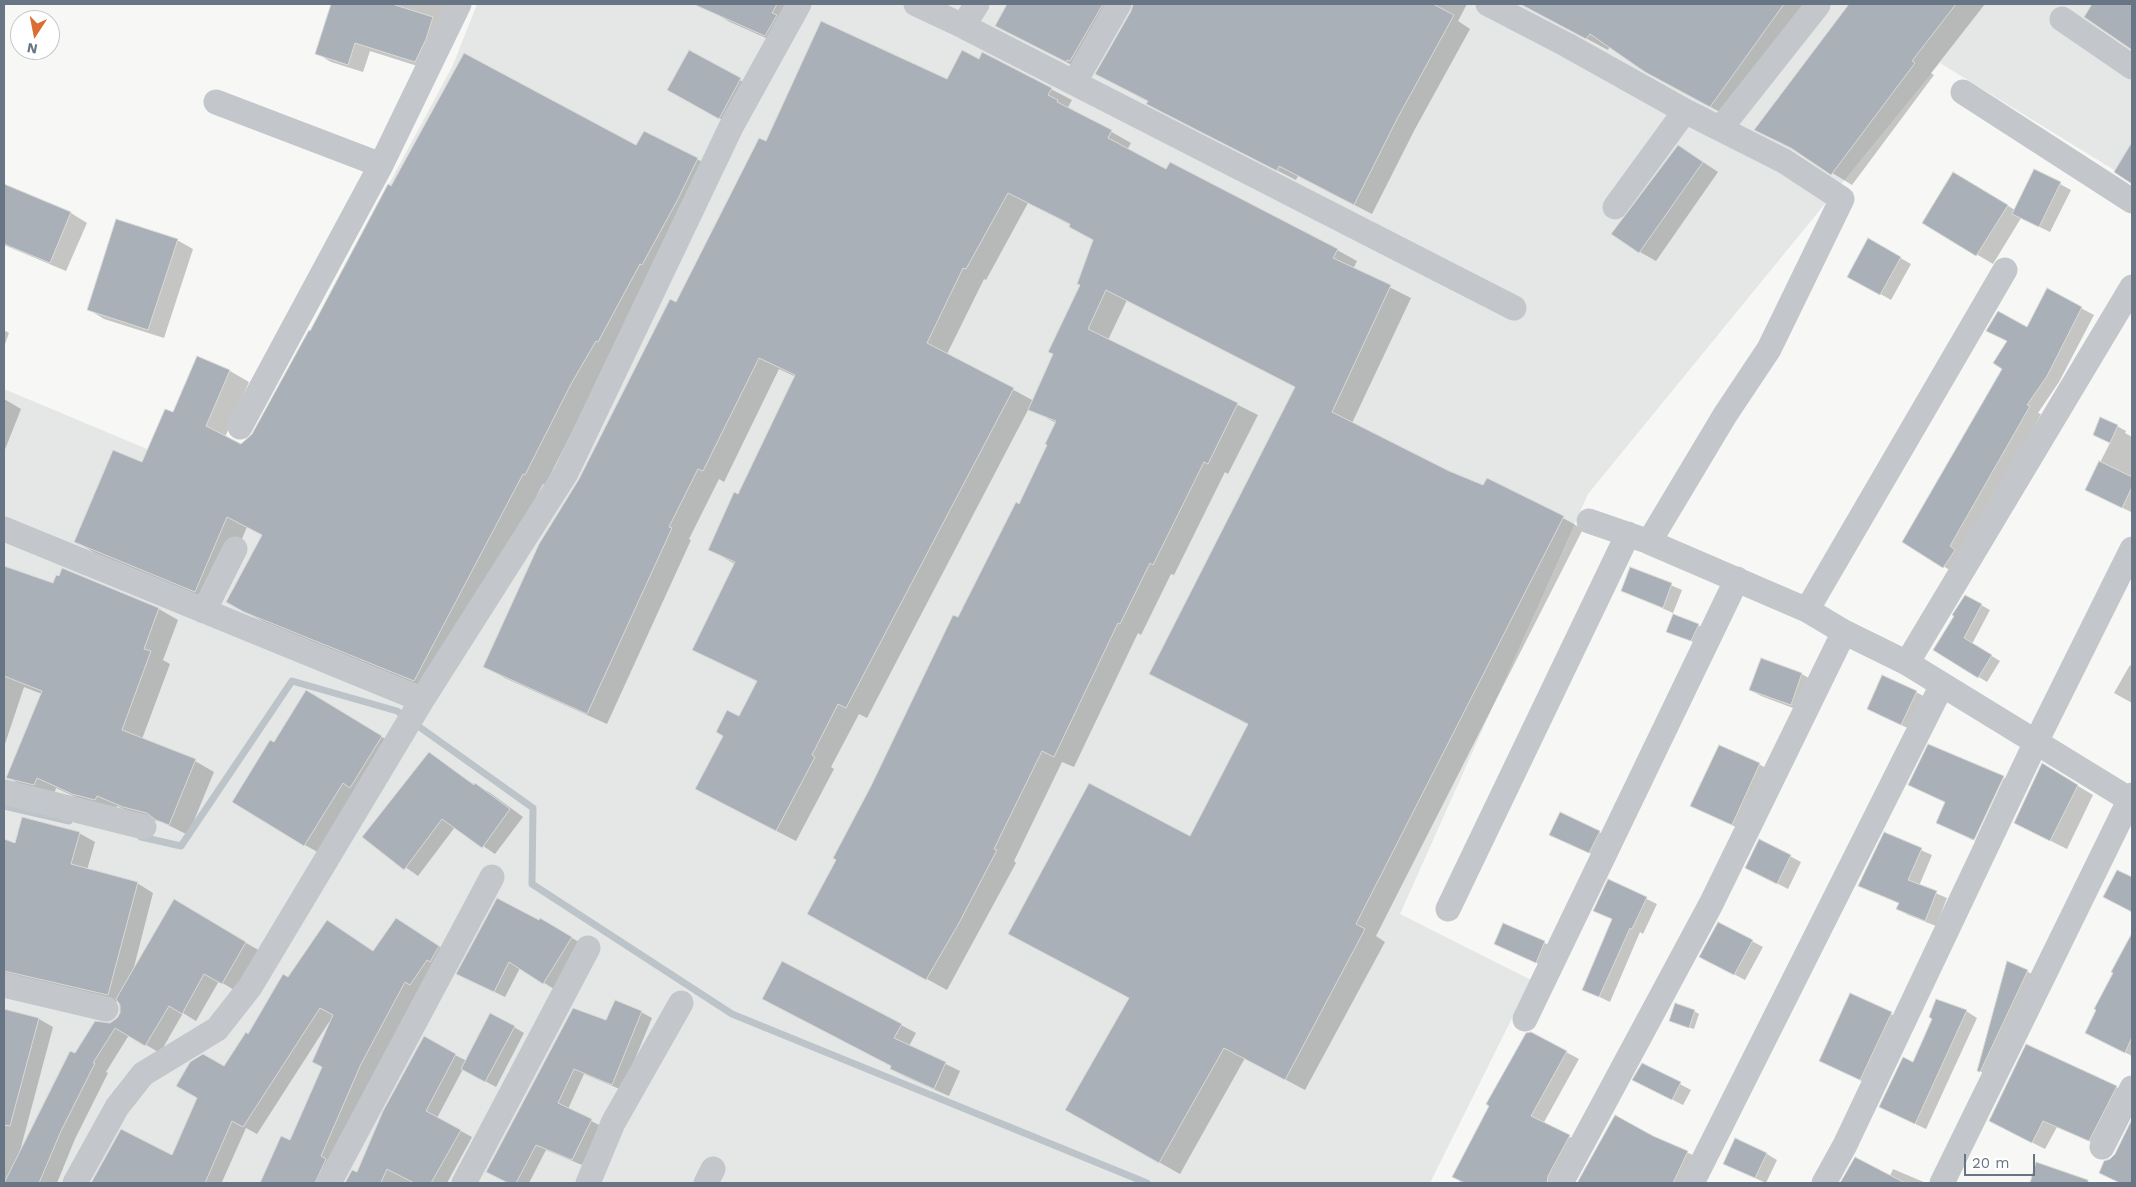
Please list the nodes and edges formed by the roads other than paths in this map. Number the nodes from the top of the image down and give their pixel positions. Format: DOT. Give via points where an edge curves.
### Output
graph roads {
  1 [pos="459,4"];
  2 [pos="799,4"];
  3 [pos="916,4"];
  4 [pos="977,4"];
  5 [pos="1119,4"];
  6 [pos="1488,4"];
  7 [pos="1818,5"];
  8 [pos="2062,19"];
  9 [pos="963,26"];
  10 [pos="2132,67"];
  11 [pos="1074,83"];
  12 [pos="1963,92"];
  13 [pos="216,102"];
  14 [pos="1685,111"];
  15 [pos="1720,130"];
  16 [pos="381,165"];
  17 [pos="2132,201"];
  18 [pos="1615,207"];
  19 [pos="2005,270"];
  20 [pos="2132,287"];
  21 [pos="1514,308"];
  22 [pos="240,427"];
  23 [pos="1589,521"];
  24 [pos="4,529"];
  25 [pos="1639,538"];
  26 [pos="235,549"];
  27 [pos="2132,549"];
  28 [pos="1737,579"];
  29 [pos="1807,610"];
  30 [pos="204,611"];
  31 [pos="1844,632"];
  32 [pos="1907,663"];
  33 [pos="1942,685"];
  34 [pos="414,714"];
  35 [pos="2036,742"];
  36 [pos="4,792"];
  37 [pos="2131,798"];
  38 [pos="144,827"];
  39 [pos="492,877"];
  40 [pos="1448,910"];
  41 [pos="588,948"];
  42 [pos="4,985"];
  43 [pos="681,1004"];
  44 [pos="106,1009"];
  45 [pos="1526,1019"];
  46 [pos="2132,1088"];
  47 [pos="2102,1147"];
  48 [pos="75,1183"];
  49 [pos="329,1183"];
  50 [pos="464,1183"];
  51 [pos="588,1183"];
  52 [pos="1561,1183"];
  53 [pos="1692,1183"];
  54 [pos="1824,1183"];
  55 [pos="1942,1183"];
  1 -- 16 [label="street"];
  2 -- 34 [label="street" via="731,127 566,473"];
  3 -- 9 [label="street"];
  4 -- 9 [label="street"];
  5 -- 11 [label="street"];
  6 -- 14 [label="street"];
  7 -- 15 [label="street"];
  8 -- 10 [label="street"];
  9 -- 11 [label="street"];
  11 -- 21 [label="street"];
  12 -- 17 [label="street"];
  13 -- 16 [label="street"];
  14 -- 15 [label="street"];
  14 -- 18 [label="street"];
  15 -- 25 [label="street" via="1784,161 1842,199 1769,349"];
  16 -- 22 [label="street"];
  19 -- 29 [label="street"];
  20 -- 32 [label="street"];
  23 -- 25 [label="street"];
  24 -- 30 [label="street"];
  25 -- 28 [label="street"];
  25 -- 40 [label="street"];
  26 -- 30 [label="street"];
  27 -- 35 [label="street"];
  28 -- 29 [label="street"];
  28 -- 45 [label="street"];
  29 -- 31 [label="street"];
  30 -- 34 [label="street"];
  31 -- 32 [label="street"];
  31 -- 52 [label="street" via="1711,904"];
  32 -- 33 [label="street"];
  33 -- 35 [label="street"];
  33 -- 53 [label="street"];
  34 -- 48 [label="street" via="250,987 217,1029 143,1074 117,1107"];
  35 -- 37 [label="street"];
  35 -- 54 [label="street"];
  36 -- 38 [label="street"];
  37 -- 55 [label="street"];
  39 -- 49 [label="street"];
  41 -- 50 [label="street"];
  42 -- 44 [label="street"];
  43 -- 51 [label="street" via="613,1123"];
  46 -- 47 [label="street"];
}
